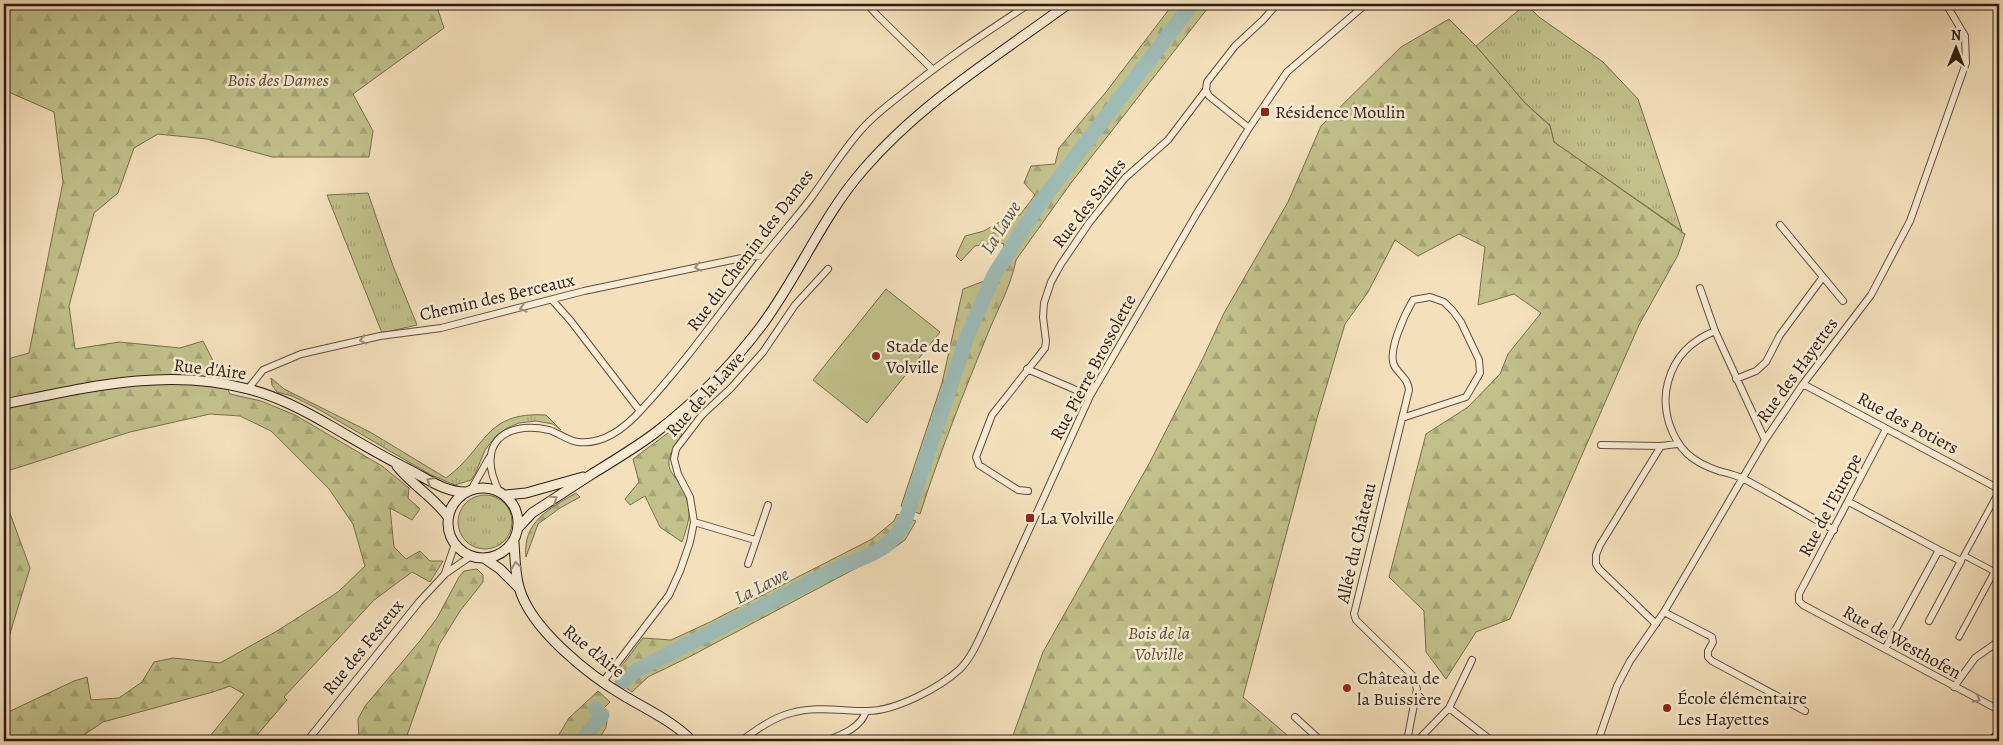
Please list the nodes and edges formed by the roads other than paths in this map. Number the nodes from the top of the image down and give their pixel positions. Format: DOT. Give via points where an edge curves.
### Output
graph roads {
  1 [pos="867,4"];
  2 [pos="1028,4"];
  3 [pos="1068,4"];
  4 [pos="1277,4"];
  5 [pos="1366,4"];
  6 [pos="1944,4"];
  7 [pos="932,69"];
  8 [pos="1206,90"];
  9 [pos="1249,128"];
  10 [pos="1780,225"];
  11 [pos="763,257"];
  12 [pos="828,269"];
  13 [pos="1823,277"];
  14 [pos="1700,288"];
  15 [pos="553,300"];
  16 [pos="1843,300"];
  17 [pos="1715,331"];
  18 [pos="1027,370"];
  19 [pos="1736,379"];
  20 [pos="1803,384"];
  21 [pos="248,389"];
  22 [pos="1090,396"];
  23 [pos="4,404"];
  24 [pos="640,411"];
  25 [pos="1402,418"];
  26 [pos="1886,430"];
  27 [pos="1765,440"];
  28 [pos="1677,444"];
  29 [pos="1601,445"];
  30 [pos="1662,446"];
  31 [pos="490,457"];
  32 [pos="396,464"];
  33 [pos="592,474"];
  34 [pos="1741,478"];
  35 [pos="1999,490"];
  36 [pos="468,491"];
  37 [pos="1028,491"];
  38 [pos="502,493"];
  39 [pos="1849,502"];
  40 [pos="768,505"];
  41 [pos="448,517"];
  42 [pos="694,522"];
  43 [pos="519,527"];
  44 [pos="1834,530"];
  45 [pos="756,540"];
  46 [pos="514,542"];
  47 [pos="455,544"];
  48 [pos="1939,550"];
  49 [pos="471,556"];
  50 [pos="484,558"];
  51 [pos="1963,558"];
  52 [pos="1999,563"];
  53 [pos="748,564"];
  54 [pos="1997,573"];
  55 [pos="445,574"];
  56 [pos="519,588"];
  57 [pos="1799,594"];
  58 [pos="1664,612"];
  59 [pos="1929,621"];
  60 [pos="1656,624"];
  61 [pos="1959,637"];
  62 [pos="1999,641"];
  63 [pos="1885,649"];
  64 [pos="1472,660"];
  65 [pos="602,683"];
  66 [pos="1954,688"];
  67 [pos="1448,708"];
  68 [pos="1999,710"];
  69 [pos="866,711"];
  70 [pos="1805,711"];
  71 [pos="1295,717"];
  72 [pos="691,740"];
  73 [pos="307,741"];
  74 [pos="741,741"];
  75 [pos="826,741"];
  76 [pos="1321,741"];
  77 [pos="1407,741"];
  78 [pos="1417,741"];
  79 [pos="1492,741"];
  80 [pos="1598,741"];
  1 -- 7 [label="street"];
  2 -- 7 [label="street, Rue du Chemin des Dames"];
  3 -- 33 [label="main road" via="922,110 894,137 862,171 835,207 777,305 732,361 699,396 655,433"];
  4 -- 8 [label="street, Rue des Saules" via="1235,46 1207,82"];
  5 -- 9 [label="street, Rue Pierre Brossolette" via="1287,72"];
  6 -- 20 [label="street, Rue des Hayettes" via="1966,36 1966,63 1910,221 1871,295"];
  7 -- 11 [label="street, Rue du Chemin des Dames" via="863,127"];
  8 -- 9 [label="street" via="1208,96"];
  8 -- 18 [label="street, Rue des Saules" via="1168,140 1125,178 1061,264 1044,303 1045,348"];
  9 -- 22 [label="street, Rue Pierre Brossolette"];
  10 -- 13 [label="street"];
  11 -- 15 [label="street, Chemin des Berceaux, one-way" via="751,256"];
  11 -- 24 [label="street, Rue du Chemin des Dames" via="686,359"];
  12 -- 42 [label="street, Rue de la Lawe" via="795,305 763,352 702,415 676,449 674,459 690,497"];
  13 -- 16 [label="street"];
  13 -- 19 [label="street" via="1780,335 1766,362 1756,371"];
  14 -- 17 [label="street"];
  15 -- 21 [label="street, Chemin des Berceaux, one-way" via="441,328 380,336 301,354 263,370"];
  15 -- 24 [label="street"];
  17 -- 19 [label="street"];
  17 -- 28 [label="street" via="1686,348 1670,374 1665,403"];
  18 -- 22 [label="street"];
  18 -- 37 [label="street" via="992,415 976,456 979,465 1018,490"];
  19 -- 27 [label="street"];
  20 -- 26 [label="street, Rue des Potiers"];
  20 -- 27 [label="street, Rue des Hayettes"];
  21 -- 23 [label="main road, Rue d'Aire" via="191,379 143,379"];
  21 -- 32 [label="main road, Rue d'Aire" via="290,404"];
  22 -- 69 [label="street, Rue Pierre Brossolette" via="979,640 961,668 933,688 896,705"];
  24 -- 31 [label="street, Rue du Chemin des Dames" via="614,434 588,442 577,442 552,431 522,427 505,433 495,444"];
  25 -- 25 [label="street, Allée du Château" via="1408,382 1394,366 1392,358 1402,320 1413,300 1430,297 1444,302 1461,322 1479,360 1480,374 1466,397"];
  25 -- 77 [label="street, Allée du Château" via="1354,614 1356,620 1412,674 1417,689"];
  26 -- 35 [label="street, Rue des Potiers"];
  26 -- 39 [label="street, Rue de l'Europe"];
  27 -- 34 [label="street, Rue des Hayettes"];
  28 -- 30 [label="street"];
  28 -- 34 [label="street" via="1697,462"];
  29 -- 30 [label="street"];
  30 -- 60 [label="street" via="1596,555 1600,569"];
  31 -- 36 [label="street, Rue du Chemin des Dames"];
  31 -- 38 [label="street" via="490,467"];
  36 -- 32 [label="main road, Rue d'Aire, one-way" via="448,490"];
  32 -- 41 [label="main road, Rue d'Aire"];
  33 -- 38 [label="main road" via="550,488"];
  43 -- 33 [label="main road, one-way" via="532,513"];
  34 -- 44 [label="street"];
  34 -- 58 [label="street, Rue des Hayettes"];
  35 -- 51 [label="street"];
  36 -- 38 [label="main road" via="480,487"];
  36 -- 41 [label="main road" via="454,503"];
  38 -- 43 [label="main road" via="515,506"];
  39 -- 44 [label="street, Rue de l'Europe"];
  39 -- 48 [label="street"];
  40 -- 45 [label="street"];
  41 -- 47 [label="main road" via="449,531"];
  42 -- 45 [label="street"];
  42 -- 65 [label="street, Rue de la Lawe" via="682,566 669,595"];
  43 -- 46 [label="main road"];
  44 -- 57 [label="street, Rue de l'Europe"];
  45 -- 53 [label="street"];
  46 -- 50 [label="main road" via="501,554"];
  56 -- 46 [label="main road, Rue d'Aire, one-way"];
  47 -- 49 [label="main road"];
  47 -- 55 [label="street, Rue des Festeux"];
  48 -- 51 [label="street"];
  48 -- 63 [label="street"];
  49 -- 50 [label="main road"];
  49 -- 55 [label="street, Rue des Festeux"];
  50 -- 56 [label="main road, Rue d'Aire"];
  51 -- 54 [label="street"];
  51 -- 59 [label="street"];
  52 -- 54 [label="street"];
  54 -- 61 [label="street"];
  55 -- 73 [label="street, Rue des Festeux"];
  56 -- 65 [label="main road, Rue d'Aire" via="534,618 547,634"];
  57 -- 63 [label="street, Rue de Westhofen" via="1802,605"];
  58 -- 60 [label="street, Rue des Hayettes"];
  58 -- 70 [label="street" via="1712,637 1708,651 1712,661"];
  60 -- 80 [label="street, Rue des Hayettes" via="1617,686"];
  62 -- 66 [label="street" via="1975,658"];
  63 -- 66 [label="street, Rue de Westhofen"];
  64 -- 67 [label="street"];
  65 -- 72 [label="main road, Rue d'Aire" via="670,723"];
  66 -- 68 [label="street, Rue de Westhofen, one-way"];
  67 -- 78 [label="street"];
  67 -- 79 [label="street"];
  69 -- 74 [label="street, Rue Pierre Brossolette" via="830,708 791,713 776,718"];
  69 -- 75 [label="street" via="858,724"];
  71 -- 76 [label="street"];
}
